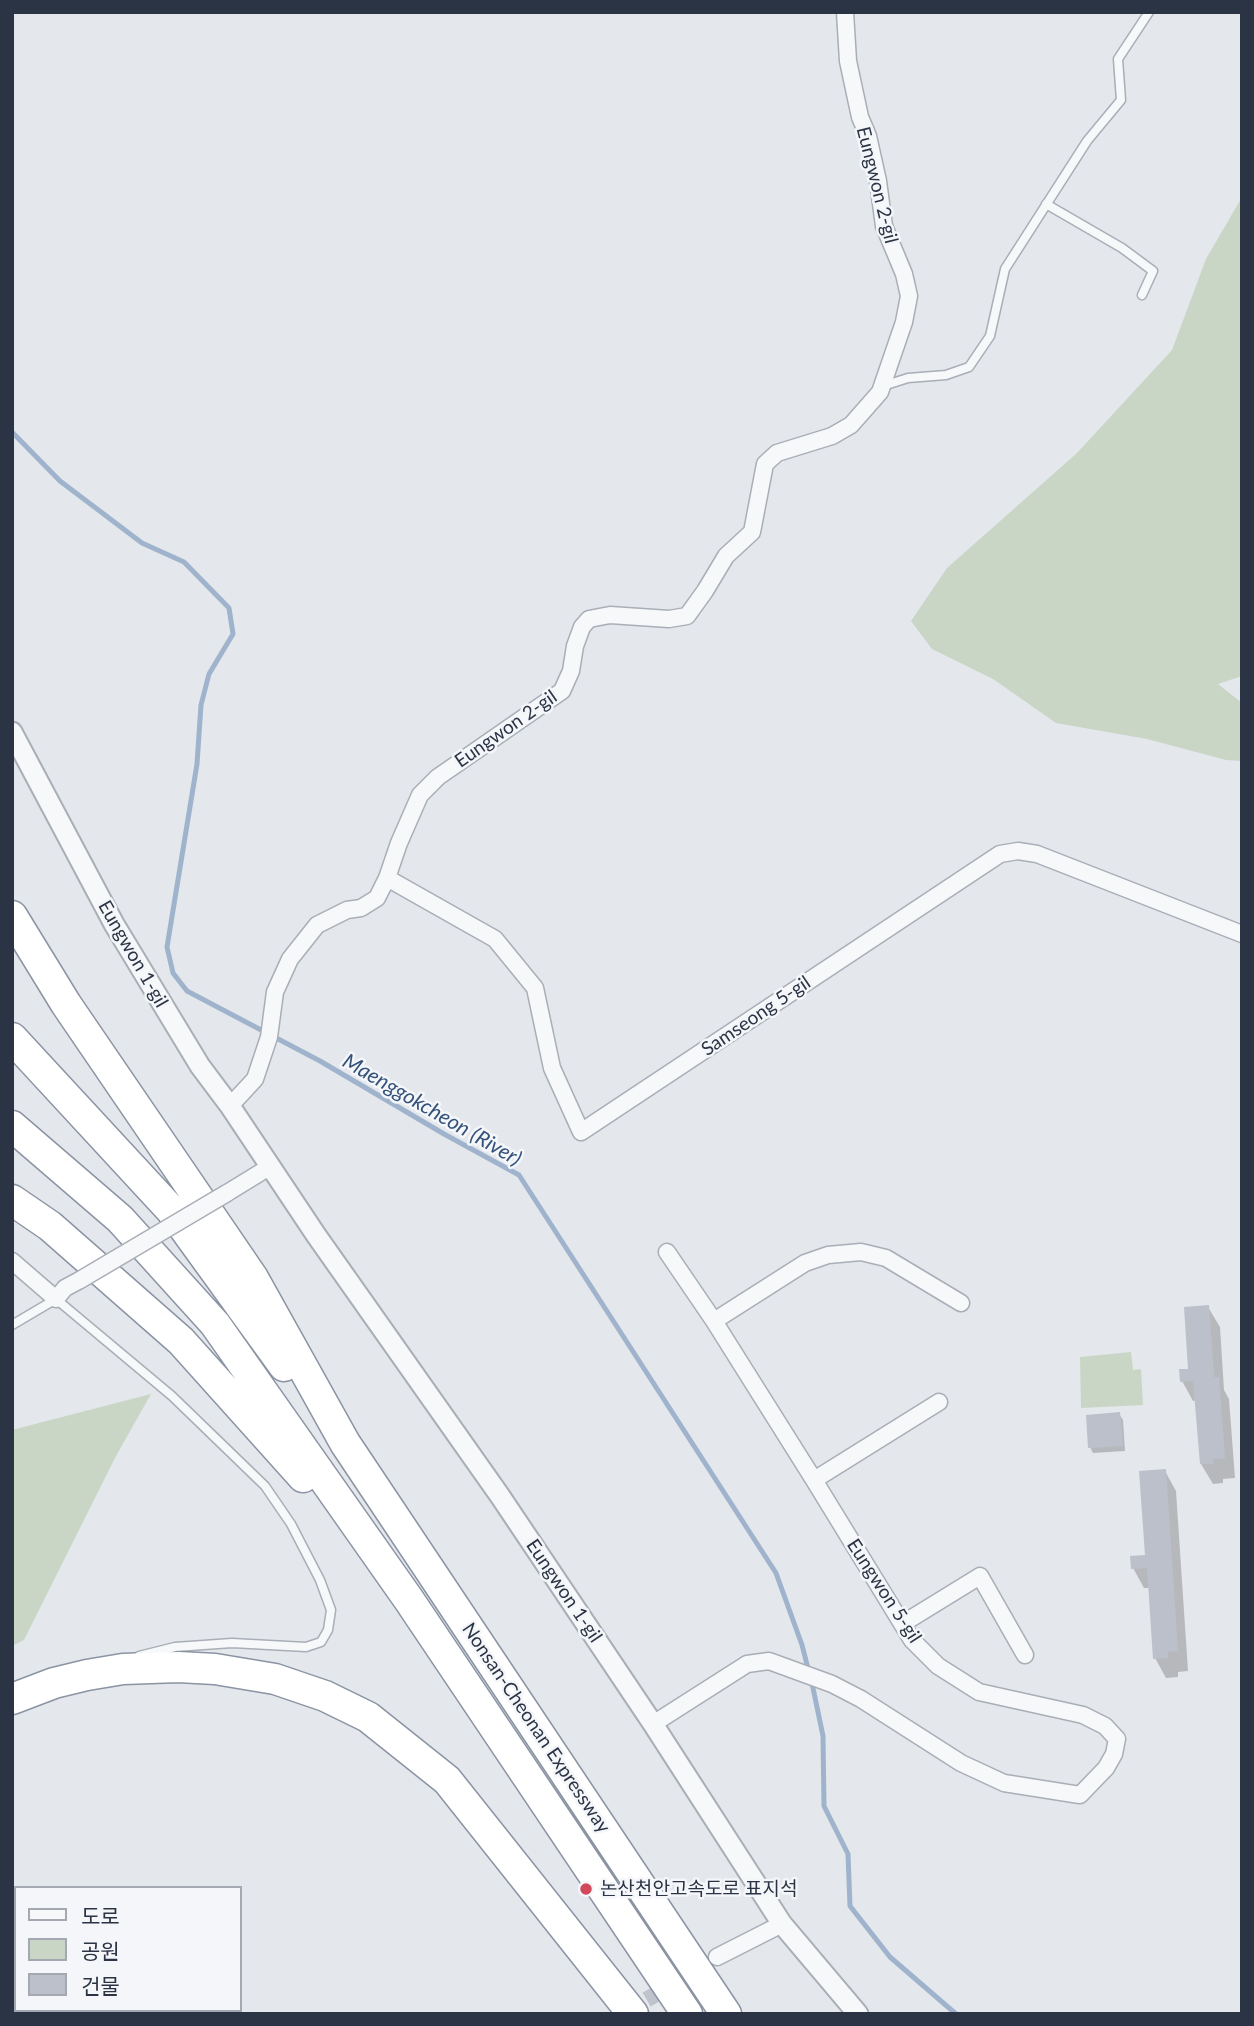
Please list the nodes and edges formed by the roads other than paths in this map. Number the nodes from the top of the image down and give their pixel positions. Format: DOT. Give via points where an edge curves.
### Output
graph roads {
  1 [pos="845,12"];
  2 [pos="1149,12"];
  3 [pos="1046,204"];
  4 [pos="1142,295"];
  5 [pos="881,386"];
  6 [pos="12,732"];
  7 [pos="387,878"];
  8 [pos="12,916"];
  9 [pos="1242,934"];
  10 [pos="12,1038"];
  11 [pos="230,1106"];
  12 [pos="12,1126"];
  13 [pos="271,1166"];
  14 [pos="12,1200"];
  15 [pos="667,1252"];
  16 [pos="12,1261"];
  17 [pos="56,1299"];
  18 [pos="961,1303"];
  19 [pos="714,1321"];
  20 [pos="12,1325"];
  21 [pos="939,1402"];
  22 [pos="345,1443"];
  23 [pos="814,1480"];
  24 [pos="409,1600"];
  25 [pos="902,1624"];
  26 [pos="1025,1655"];
  27 [pos="87,1675"];
  28 [pos="12,1699"];
  29 [pos="653,1724"];
  30 [pos="782,1924"];
  31 [pos="717,1957"];
  32 [pos="633,2014"];
  33 [pos="687,2014"];
  34 [pos="726,2014"];
  35 [pos="858,2014"];
  1 -- 5 [label="street, Eungwon 2-gil" via="848,61 878,181 884,226 909,296"];
  2 -- 3 [label="lane" via="1118,59 1121,100 1087,141"];
  3 -- 4 [label="lane" via="1153,271"];
  3 -- 5 [label="lane" via="1006,269 990,336 969,367"];
  5 -- 7 [label="street, Eungwon 2-gil" via="851,425 832,436 777,453 765,464 752,532 726,556 687,616 589,619 582,627 562,691 438,777 421,795"];
  6 -- 11 [label="street, Eungwon 1-gil" via="114,924 200,1066"];
  7 -- 9 [label="street, Samseong 5-gil" via="495,939 535,988 552,1068 581,1132 1000,854 1038,854"];
  7 -- 11 [label="street, Eungwon 2-gil" via="377,898 317,925 290,958 275,992 255,1079"];
  8 -- 22 [label="highway" via="66,1004 253,1278"];
  10 -- 22 [label="highway" via="171,1210"];
  11 -- 13 [label="street, Eungwon 1-gil"];
  12 -- 24 [label="highway" via="120,1219 215,1324"];
  13 -- 17 [label="street, bridge" via="79,1280"];
  13 -- 29 [label="street, Eungwon 1-gil"];
  14 -- 24 [label="highway" via="50,1226 181,1341"];
  15 -- 19 [label="street, Eungwon 5-gil"];
  16 -- 17 [label="street"];
  17 -- 20 [label="lane"];
  17 -- 27 [label="lane" via="172,1396 265,1486 291,1524 331,1610 321,1642 306,1647 232,1643 175,1647"];
  18 -- 19 [label="street" via="886,1258 861,1252 804,1263"];
  19 -- 23 [label="street, Eungwon 5-gil"];
  21 -- 23 [label="street"];
  22 -- 34 [label="highway, Nonsan-Cheonan Expressway"];
  23 -- 25 [label="street, Eungwon 5-gil"];
  24 -- 33 [label="highway, Nonsan-Cheonan Expressway"];
  25 -- 26 [label="street" via="979,1576"];
  25 -- 29 [label="street, Eungwon 5-gil" via="938,1666 979,1692 1083,1714 1105,1726 1117,1738 1106,1768 1080,1796 1004,1783 961,1763 861,1699 769,1661 747,1664"];
  27 -- 28 [label="highway"];
  27 -- 32 [label="highway" via="147,1667 215,1670 275,1679 368,1717 447,1780"];
  29 -- 30 [label="street, Eungwon 1-gil"];
  30 -- 31 [label="street"];
  30 -- 35 [label="street, Eungwon 1-gil"];
}
